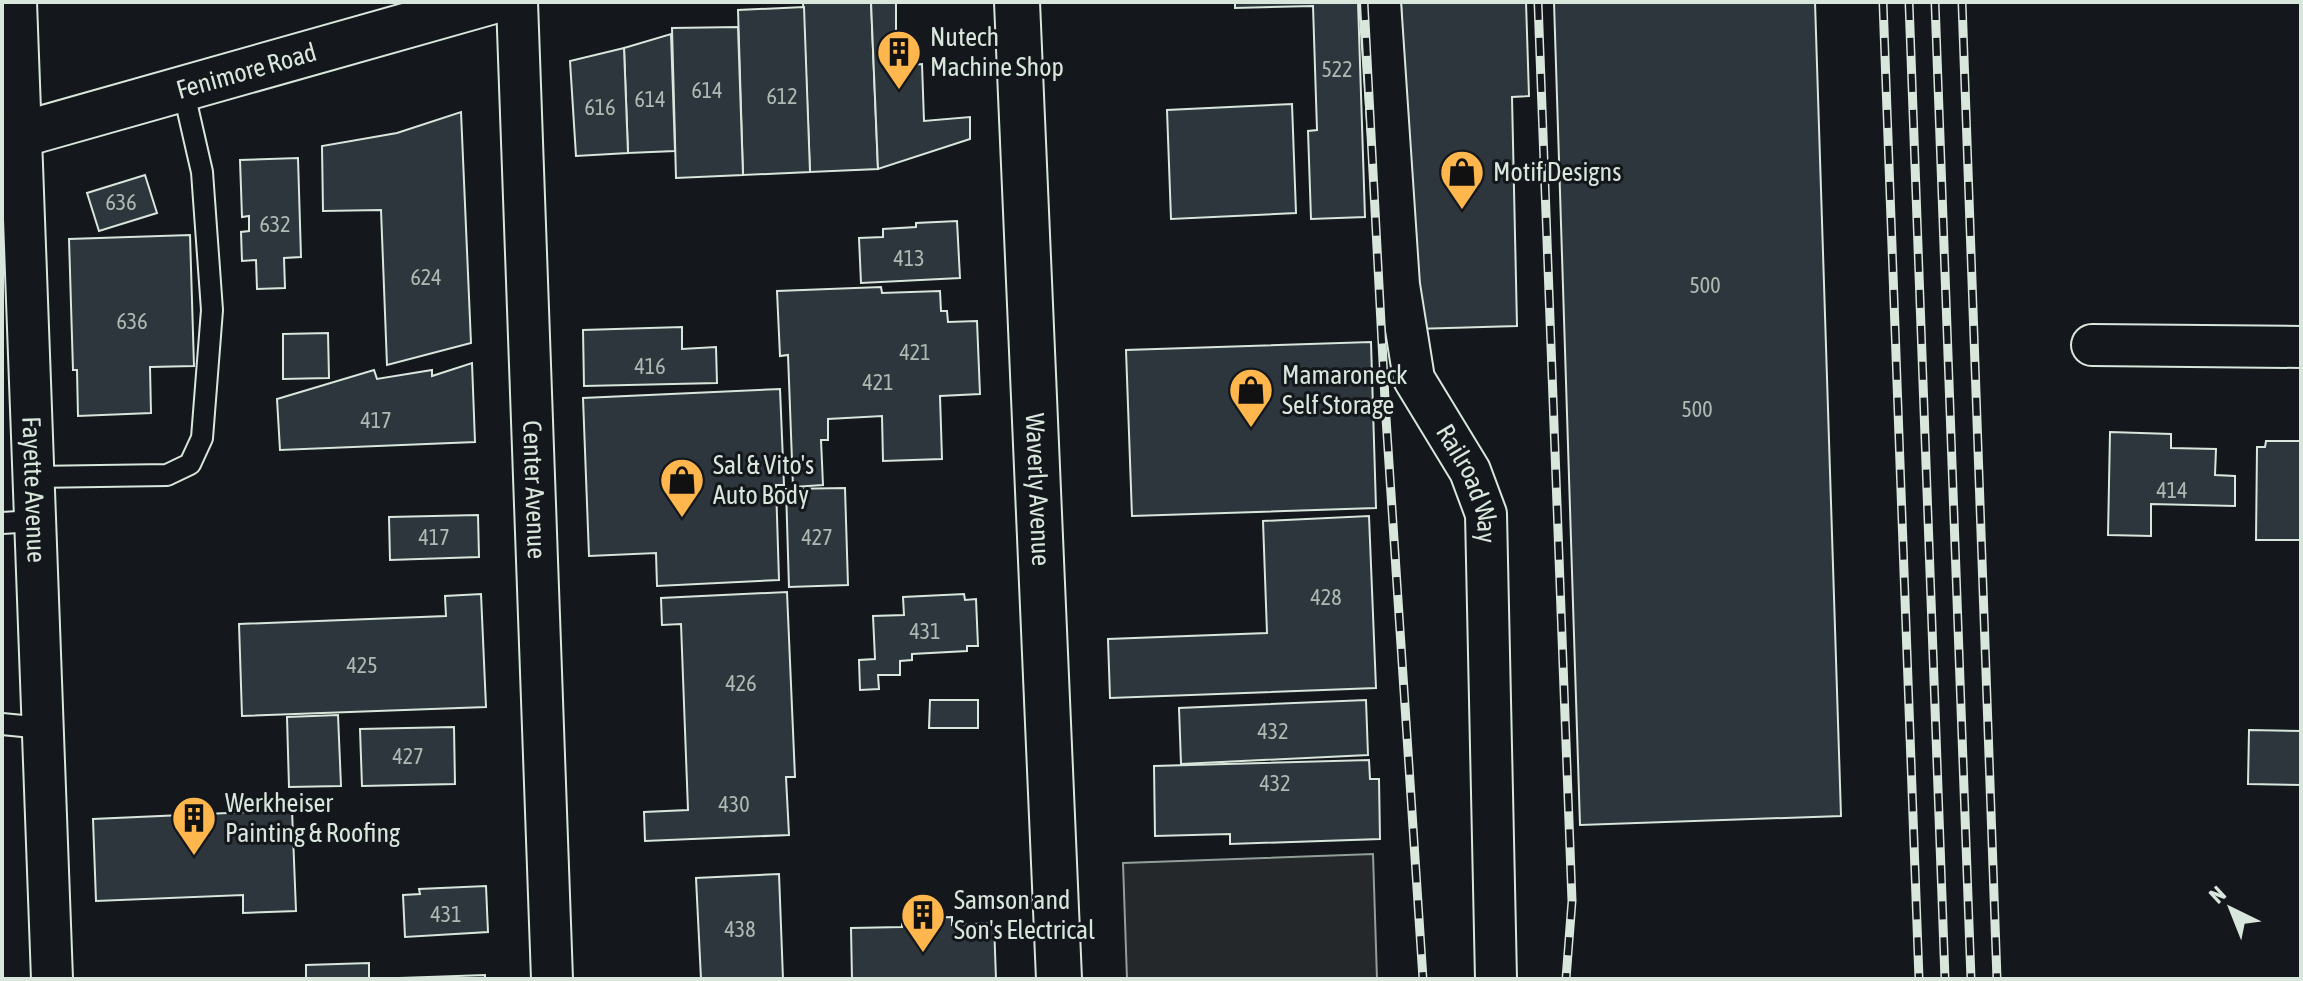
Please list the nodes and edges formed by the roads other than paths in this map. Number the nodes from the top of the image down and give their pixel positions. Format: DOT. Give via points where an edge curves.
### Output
graph roads {
  1 [pos="16,2"];
  2 [pos="490,2"];
  3 [pos="517,2"];
  4 [pos="1017,2"];
  5 [pos="1380,2"];
  6 [pos="183,89"];
  7 [pos="11,138"];
  8 [pos="2092,345"];
  9 [pos="2301,347"];
  10 [pos="33,477"];
  11 [pos="18,522"];
  12 [pos="2,724"];
  13 [pos="43,728"];
  14 [pos="52,979"];
  15 [pos="552,979"];
  16 [pos="1059,979"];
  17 [pos="1496,979"];
  1 -- 7 [label="street, Fayette Avenue"];
  2 -- 6 [label="street, Fenimore Road"];
  3 -- 15 [label="street, Center Avenue"];
  4 -- 16 [label="street, Waverly Avenue"];
  5 -- 17 [label="street, Railroad Way" via="1399,285 1414,379 1470,471 1486,514"];
  6 -- 7 [label="street, Fenimore Road"];
  6 -- 10 [label="lane" via="202,172 212,310 202,438 190,464 167,475"];
  7 -- 10 [label="street, Fayette Avenue"];
  8 -- 9 [label="street"];
  10 -- 11 [label="street, Fayette Avenue"];
  11 -- 13 [label="street, Fayette Avenue"];
  12 -- 13 [label="lane"];
  13 -- 14 [label="street, Fayette Avenue"];
}
